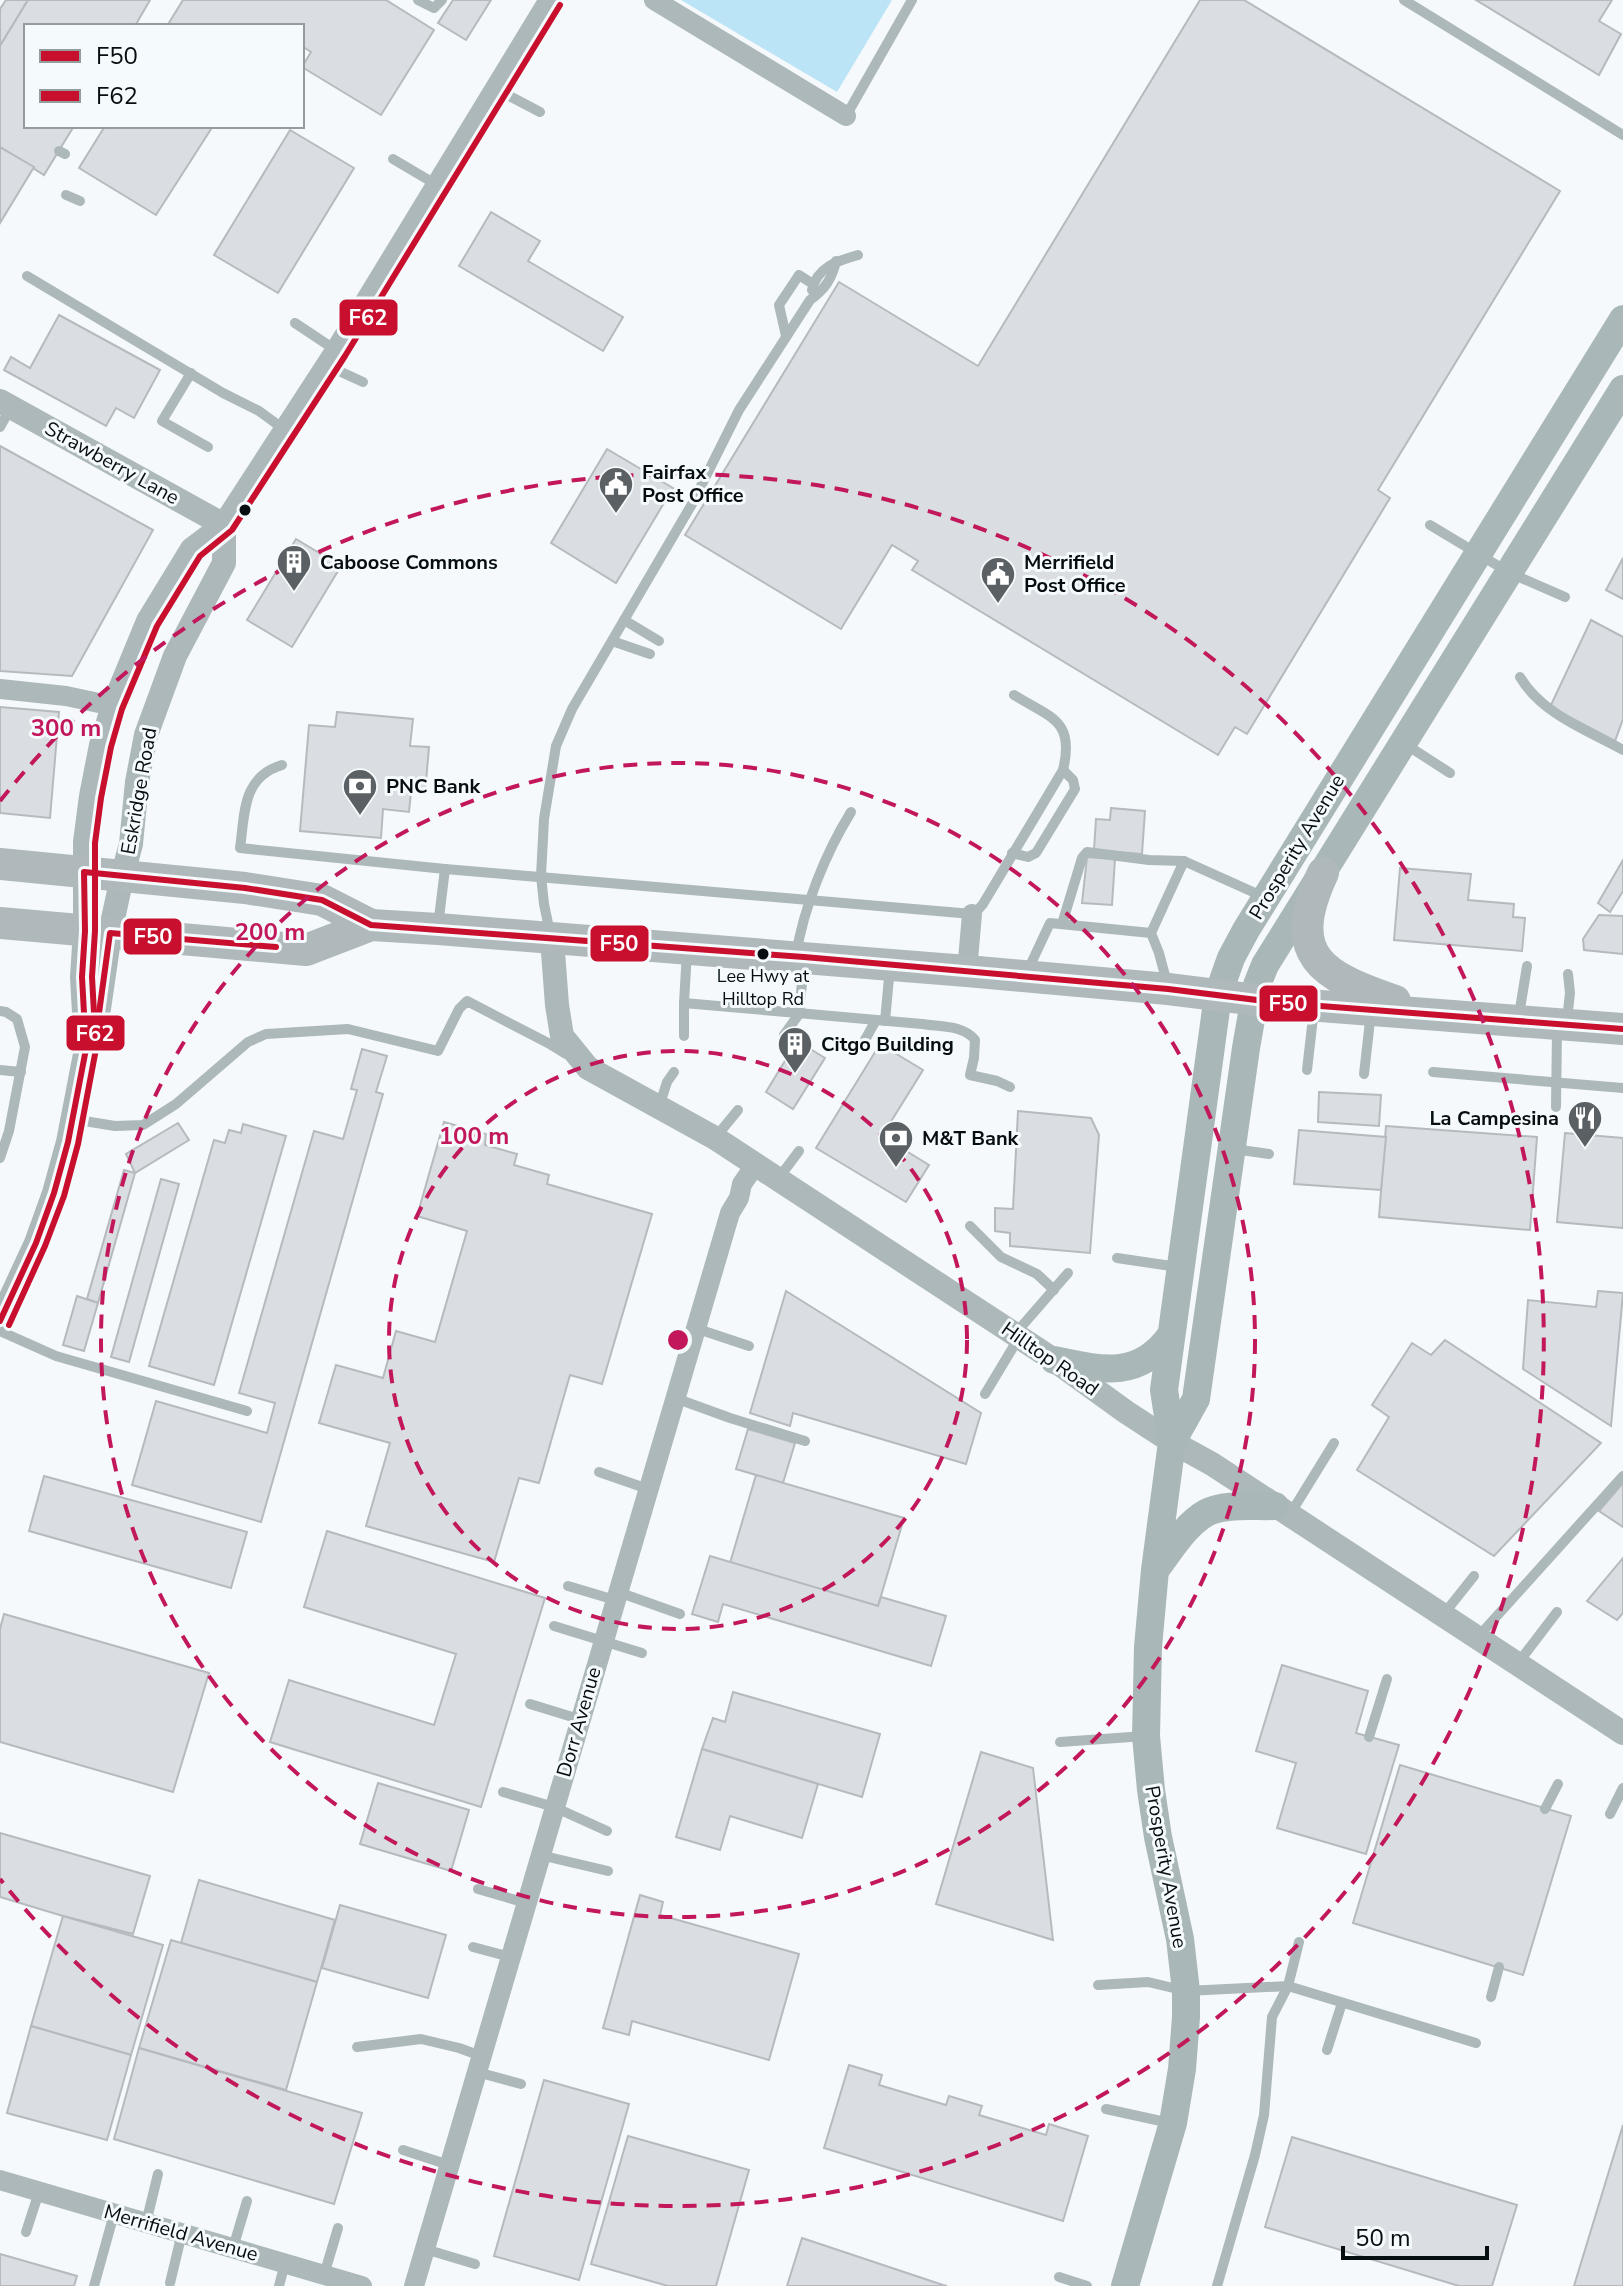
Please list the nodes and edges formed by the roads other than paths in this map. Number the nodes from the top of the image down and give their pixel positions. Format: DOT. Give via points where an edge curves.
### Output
graph roads {
  1 [pos="418,0"];
  2 [pos="442,0"];
  3 [pos="551,0"];
  4 [pos="654,0"];
  5 [pos="912,0"];
  6 [pos="1404,0"];
  7 [pos="498,90"];
  8 [pos="540,112"];
  9 [pos="846,116"];
  10 [pos="1623,135"];
  11 [pos="393,159"];
  12 [pos="437,185"];
  13 [pos="66,195"];
  14 [pos="80,201"];
  15 [pos="858,255"];
  16 [pos="836,261"];
  17 [pos="27,276"];
  18 [pos="813,284"];
  19 [pos="810,300"];
  20 [pos="1623,319"];
  21 [pos="295,323"];
  22 [pos="786,336"];
  23 [pos="332,358"];
  24 [pos="191,373"];
  25 [pos="363,382"];
  26 [pos="1623,389"];
  27 [pos="4,412"];
  28 [pos="285,430"];
  29 [pos="208,447"];
  30 [pos="224,525"];
  31 [pos="1430,525"];
  32 [pos="1478,554"];
  33 [pos="1510,573"];
  34 [pos="1565,597"];
  35 [pos="624,620"];
  36 [pos="612,641"];
  37 [pos="659,641"];
  38 [pos="650,654"];
  39 [pos="1520,677"];
  40 [pos="0,689"];
  41 [pos="1014,695"];
  42 [pos="113,706"];
  43 [pos="1404,743"];
  44 [pos="1623,750"];
  45 [pos="282,765"];
  46 [pos="1063,770"];
  47 [pos="1450,773"];
  48 [pos="851,812"];
  49 [pos="1012,853"];
  50 [pos="1184,861"];
  51 [pos="0,864"];
  52 [pos="445,869"];
  53 [pos="84,872"];
  54 [pos="1323,873"];
  55 [pos="541,876"];
  56 [pos="122,877"];
  57 [pos="1266,898"];
  58 [pos="812,900"];
  59 [pos="972,914"];
  60 [pos="0,923"];
  61 [pos="1062,924"];
  62 [pos="371,925"];
  63 [pos="438,929"];
  64 [pos="98,932"];
  65 [pos="1151,933"];
  66 [pos="552,939"];
  67 [pos="688,949"];
  68 [pos="800,957"];
  69 [pos="890,965"];
  70 [pos="1527,966"];
  71 [pos="967,971"];
  72 [pos="1568,974"];
  73 [pos="1025,977"];
  74 [pos="1168,989"];
  75 [pos="1218,995"];
  76 [pos="1254,1000"];
  77 [pos="684,1003"];
  78 [pos="1315,1006"];
  79 [pos="0,1011"];
  80 [pos="1371,1011"];
  81 [pos="799,1014"];
  82 [pos="1432,1014"];
  83 [pos="881,1021"];
  84 [pos="1518,1021"];
  85 [pos="1562,1024"];
  86 [pos="1623,1029"];
  87 [pos="784,1035"];
  88 [pos="684,1036"];
  89 [pos="861,1047"];
  90 [pos="86,1049"];
  91 [pos="588,1068"];
  92 [pos="0,1070"];
  93 [pos="1307,1070"];
  94 [pos="21,1072"];
  95 [pos="674,1072"];
  96 [pos="1433,1072"];
  97 [pos="1364,1074"];
  98 [pos="1557,1082"];
  99 [pos="1010,1087"];
  100 [pos="1623,1088"];
  101 [pos="659,1107"];
  102 [pos="1556,1107"];
  103 [pos="738,1110"];
  104 [pos="72,1119"];
  105 [pos="5,1130"];
  106 [pos="715,1138"];
  107 [pos="1232,1148"];
  108 [pos="799,1151"];
  109 [pos="1269,1154"];
  110 [pos="0,1158"];
  111 [pos="756,1164"];
  112 [pos="778,1179"];
  113 [pos="970,1226"];
  114 [pos="1117,1258"];
  115 [pos="1180,1267"];
  116 [pos="1068,1273"];
  117 [pos="1054,1290"];
  118 [pos="0,1321"];
  119 [pos="695,1328"];
  120 [pos="0,1331"];
  121 [pos="1171,1335"];
  122 [pos="1017,1336"];
  123 [pos="749,1346"];
  124 [pos="1054,1360"];
  125 [pos="985,1394"];
  126 [pos="675,1398"];
  127 [pos="247,1411"];
  128 [pos="805,1441"];
  129 [pos="1172,1442"];
  130 [pos="1334,1443"];
  131 [pos="599,1472"];
  132 [pos="1623,1476"];
  133 [pos="648,1489"];
  134 [pos="1282,1511"];
  135 [pos="1155,1570"];
  136 [pos="1474,1576"];
  137 [pos="568,1586"];
  138 [pos="616,1596"];
  139 [pos="1557,1612"];
  140 [pos="680,1614"];
  141 [pos="1442,1616"];
  142 [pos="554,1626"];
  143 [pos="1477,1638"];
  144 [pos="603,1641"];
  145 [pos="642,1653"];
  146 [pos="1518,1663"];
  147 [pos="1387,1679"];
  148 [pos="530,1704"];
  149 [pos="579,1719"];
  150 [pos="1623,1733"];
  151 [pos="1146,1736"];
  152 [pos="1369,1737"];
  153 [pos="1060,1742"];
  154 [pos="1558,1784"];
  155 [pos="1623,1788"];
  156 [pos="503,1792"];
  157 [pos="554,1807"];
  158 [pos="1545,1809"];
  159 [pos="1610,1814"];
  160 [pos="607,1831"];
  161 [pos="540,1855"];
  162 [pos="608,1871"];
  163 [pos="478,1889"];
  164 [pos="526,1903"];
  165 [pos="1299,1942"];
  166 [pos="473,1947"];
  167 [pos="510,1957"];
  168 [pos="1499,1967"];
  169 [pos="1098,1985"];
  170 [pos="1288,1986"];
  171 [pos="1186,1991"];
  172 [pos="1491,1997"];
  173 [pos="1342,2003"];
  174 [pos="1476,2043"];
  175 [pos="357,2047"];
  176 [pos="1327,2050"];
  177 [pos="479,2064"];
  178 [pos="521,2084"];
  179 [pos="1106,2109"];
  180 [pos="1173,2123"];
  181 [pos="403,2150"];
  182 [pos="449,2165"];
  183 [pos="158,2174"];
  184 [pos="0,2180"];
  185 [pos="39,2192"];
  186 [pos="247,2201"];
  187 [pos="114,2214"];
  188 [pos="146,2223"];
  189 [pos="338,2228"];
  190 [pos="26,2232"];
  191 [pos="182,2233"];
  192 [pos="233,2248"];
  193 [pos="425,2249"];
  194 [pos="285,2263"];
  195 [pos="475,2264"];
  196 [pos="324,2275"];
  197 [pos="1059,2277"];
  198 [pos="170,2283"];
  199 [pos="94,2286"];
  200 [pos="279,2286"];
  201 [pos="362,2286"];
  202 [pos="414,2286"];
  203 [pos="1087,2286"];
  204 [pos="1125,2286"];
  205 [pos="1217,2286"];
  1 -- 2 [label="lane" via="434,8"];
  3 -- 7 [label="street"];
  4 -- 9 [label="street"];
  5 -- 9 [label="lane"];
  6 -- 10 [label="lane"];
  7 -- 8 [label="lane"];
  7 -- 12 [label="street"];
  11 -- 12 [label="lane"];
  12 -- 23 [label="street"];
  13 -- 14 [label="lane"];
  15 -- 16 [label="lane"];
  16 -- 18 [label="lane" via="823,268"];
  16 -- 19 [label="lane" via="824,290"];
  17 -- 24 [label="lane"];
  18 -- 19 [label="lane"];
  18 -- 22 [label="lane" via="799,275 779,305"];
  19 -- 22 [label="lane"];
  20 -- 32 [label="main road, Prosperity Avenue"];
  21 -- 23 [label="lane"];
  22 -- 35 [label="lane" via="739,410"];
  23 -- 25 [label="lane"];
  23 -- 28 [label="street"];
  24 -- 28 [label="lane"];
  24 -- 29 [label="lane" via="162,421"];
  26 -- 33 [label="main road, Prosperity Avenue"];
  27 -- 30 [label="street, Strawberry Lane"];
  28 -- 30 [label="street"];
  30 -- 42 [label="street" via="192,549 148,621"];
  30 -- 56 [label="street, Eskridge Road" via="224,563 175,656 146,735"];
  31 -- 32 [label="lane"];
  32 -- 33 [label="lane"];
  32 -- 57 [label="main road, Prosperity Avenue"];
  33 -- 34 [label="lane"];
  33 -- 43 [label="main road, Prosperity Avenue"];
  35 -- 36 [label="lane"];
  35 -- 37 [label="lane"];
  36 -- 38 [label="lane"];
  36 -- 55 [label="lane" via="556,746"];
  39 -- 44 [label="lane" via="1544,707"];
  40 -- 42 [label="street"];
  41 -- 46 [label="lane" via="1059,723 1068,751"];
  42 -- 53 [label="street" via="91,796"];
  43 -- 47 [label="lane"];
  43 -- 54 [label="main road, Prosperity Avenue"];
  45 -- 52 [label="lane" via="265,770 246,797 240,848"];
  46 -- 49 [label="lane"];
  46 -- 49 [label="lane" via="1075,789 1036,853"];
  48 -- 58 [label="lane" via="827,856"];
  49 -- 59 [label="lane"];
  50 -- 57 [label="lane"];
  50 -- 61 [label="lane" via="1087,852"];
  50 -- 65 [label="lane"];
  51 -- 53 [label="main road"];
  52 -- 55 [label="lane"];
  52 -- 63 [label="lane"];
  53 -- 56 [label="main road"];
  53 -- 64 [label="street"];
  54 -- 76 [label="main road, Prosperity Avenue" via="1265,965"];
  54 -- 82 [label="main road" via="1307,925 1317,960 1351,985"];
  55 -- 58 [label="lane"];
  55 -- 66 [label="lane"];
  56 -- 62 [label="main road" via="322,900"];
  56 -- 64 [label="street, Eskridge Road"];
  57 -- 75 [label="main road, Prosperity Avenue" via="1231,958"];
  58 -- 59 [label="lane"];
  58 -- 68 [label="lane" via="801,924"];
  59 -- 71 [label="street"];
  60 -- 64 [label="main road"];
  61 -- 65 [label="lane"];
  61 -- 73 [label="lane" via="1050,923"];
  62 -- 63 [label="main road"];
  62 -- 64 [label="main road" via="306,950"];
  63 -- 66 [label="main road"];
  64 -- 90 [label="street" via="82,977"];
  64 -- 90 [label="street, Eskridge Road" via="106,975 96,1029"];
  65 -- 74 [label="lane"];
  66 -- 67 [label="main road"];
  66 -- 91 [label="street, Hilltop Road" via="562,1036"];
  67 -- 68 [label="main road"];
  67 -- 77 [label="lane"];
  68 -- 69 [label="main road"];
  68 -- 81 [label="lane"];
  69 -- 71 [label="main road"];
  69 -- 83 [label="lane"];
  70 -- 84 [label="lane"];
  71 -- 73 [label="main road"];
  72 -- 85 [label="lane" via="1570,993"];
  73 -- 74 [label="main road"];
  74 -- 75 [label="main road"];
  75 -- 76 [label="main road"];
  75 -- 115 [label="main road, Prosperity Avenue"];
  76 -- 78 [label="main road"];
  76 -- 107 [label="main road, Prosperity Avenue"];
  77 -- 81 [label="lane"];
  77 -- 88 [label="lane"];
  78 -- 80 [label="main road"];
  78 -- 93 [label="lane"];
  79 -- 94 [label="lane" via="17,1019 25,1047"];
  80 -- 82 [label="main road"];
  80 -- 97 [label="lane"];
  81 -- 83 [label="lane"];
  81 -- 87 [label="lane"];
  82 -- 84 [label="main road"];
  83 -- 89 [label="lane"];
  83 -- 99 [label="lane" via="969,1033 975,1040 970,1075"];
  84 -- 85 [label="main road"];
  85 -- 86 [label="main road"];
  85 -- 98 [label="lane"];
  90 -- 104 [label="street"];
  91 -- 101 [label="street, Hilltop Road"];
  91 -- 104 [label="lane" via="467,1001 438,1051 348,1029 266,1034 248,1042 143,1125"];
  92 -- 94 [label="lane"];
  94 -- 105 [label="lane"];
  95 -- 101 [label="lane"];
  96 -- 98 [label="lane"];
  98 -- 100 [label="lane"];
  98 -- 102 [label="lane"];
  101 -- 106 [label="street, Hilltop Road"];
  103 -- 106 [label="lane"];
  104 -- 118 [label="street" via="54,1193"];
  105 -- 110 [label="lane"];
  106 -- 111 [label="street, Hilltop Road"];
  107 -- 109 [label="lane"];
  107 -- 129 [label="main road, Prosperity Avenue" via="1196,1399"];
  108 -- 112 [label="lane"];
  111 -- 112 [label="street, Hilltop Road"];
  111 -- 119 [label="street, Dorr Avenue" via="730,1213"];
  112 -- 122 [label="street, Hilltop Road"];
  113 -- 117 [label="lane" via="1001,1257 1037,1274"];
  114 -- 115 [label="lane"];
  115 -- 121 [label="main road, Prosperity Avenue"];
  116 -- 117 [label="lane"];
  117 -- 122 [label="lane"];
  119 -- 123 [label="lane"];
  119 -- 126 [label="street, Dorr Avenue"];
  120 -- 127 [label="lane" via="56,1356"];
  121 -- 124 [label="main road" via="1152,1357 1132,1366 1104,1369"];
  121 -- 129 [label="main road, Prosperity Avenue" via="1164,1390"];
  122 -- 124 [label="street, Hilltop Road"];
  122 -- 125 [label="lane"];
  124 -- 129 [label="street, Hilltop Road"];
  126 -- 128 [label="lane"];
  126 -- 133 [label="street, Dorr Avenue"];
  129 -- 134 [label="street, Hilltop Road"];
  129 -- 135 [label="main road, Prosperity Avenue"];
  130 -- 134 [label="lane"];
  131 -- 133 [label="lane"];
  132 -- 143 [label="lane"];
  133 -- 138 [label="street, Dorr Avenue"];
  134 -- 135 [label="main road" via="1242,1507 1208,1513"];
  134 -- 141 [label="street, Hilltop Road"];
  135 -- 151 [label="main road, Prosperity Avenue"];
  136 -- 141 [label="lane"];
  137 -- 138 [label="lane"];
  138 -- 140 [label="lane"];
  138 -- 144 [label="street, Dorr Avenue"];
  139 -- 146 [label="lane"];
  141 -- 143 [label="street, Hilltop Road"];
  142 -- 144 [label="lane"];
  143 -- 146 [label="street, Hilltop Road"];
  144 -- 145 [label="lane"];
  144 -- 149 [label="street, Dorr Avenue"];
  146 -- 150 [label="street, Hilltop Road"];
  147 -- 152 [label="lane"];
  148 -- 149 [label="lane"];
  149 -- 157 [label="street, Dorr Avenue"];
  151 -- 153 [label="lane"];
  151 -- 171 [label="main road, Prosperity Avenue"];
  154 -- 158 [label="lane"];
  155 -- 159 [label="lane"];
  156 -- 157 [label="lane"];
  157 -- 160 [label="lane"];
  157 -- 161 [label="street, Dorr Avenue"];
  161 -- 162 [label="lane"];
  161 -- 164 [label="street, Dorr Avenue"];
  163 -- 164 [label="lane"];
  164 -- 167 [label="street, Dorr Avenue"];
  165 -- 170 [label="lane"];
  166 -- 167 [label="lane"];
  167 -- 177 [label="street, Dorr Avenue"];
  168 -- 172 [label="lane"];
  169 -- 171 [label="lane" via="1148,1982"];
  170 -- 171 [label="lane"];
  170 -- 173 [label="lane"];
  170 -- 205 [label="lane" via="1272,2017 1264,2115"];
  171 -- 180 [label="main road, Prosperity Avenue"];
  173 -- 174 [label="lane"];
  173 -- 176 [label="lane"];
  175 -- 177 [label="lane" via="421,2039 459,2048"];
  177 -- 178 [label="lane"];
  177 -- 182 [label="street, Dorr Avenue"];
  179 -- 180 [label="lane"];
  180 -- 204 [label="main road, Prosperity Avenue"];
  181 -- 182 [label="lane"];
  182 -- 193 [label="street, Dorr Avenue"];
  183 -- 188 [label="lane"];
  184 -- 185 [label="street, Merrifield Avenue"];
  185 -- 187 [label="street, Merrifield Avenue"];
  185 -- 190 [label="lane"];
  186 -- 192 [label="lane"];
  187 -- 188 [label="street, Merrifield Avenue"];
  187 -- 199 [label="lane"];
  188 -- 191 [label="street, Merrifield Avenue"];
  189 -- 196 [label="lane"];
  191 -- 192 [label="street, Merrifield Avenue"];
  191 -- 198 [label="lane"];
  192 -- 194 [label="street, Merrifield Avenue"];
  193 -- 195 [label="lane"];
  193 -- 202 [label="street, Dorr Avenue"];
  194 -- 196 [label="street, Merrifield Avenue"];
  194 -- 200 [label="lane"];
  196 -- 201 [label="street, Merrifield Avenue"];
  197 -- 203 [label="lane"];
}
